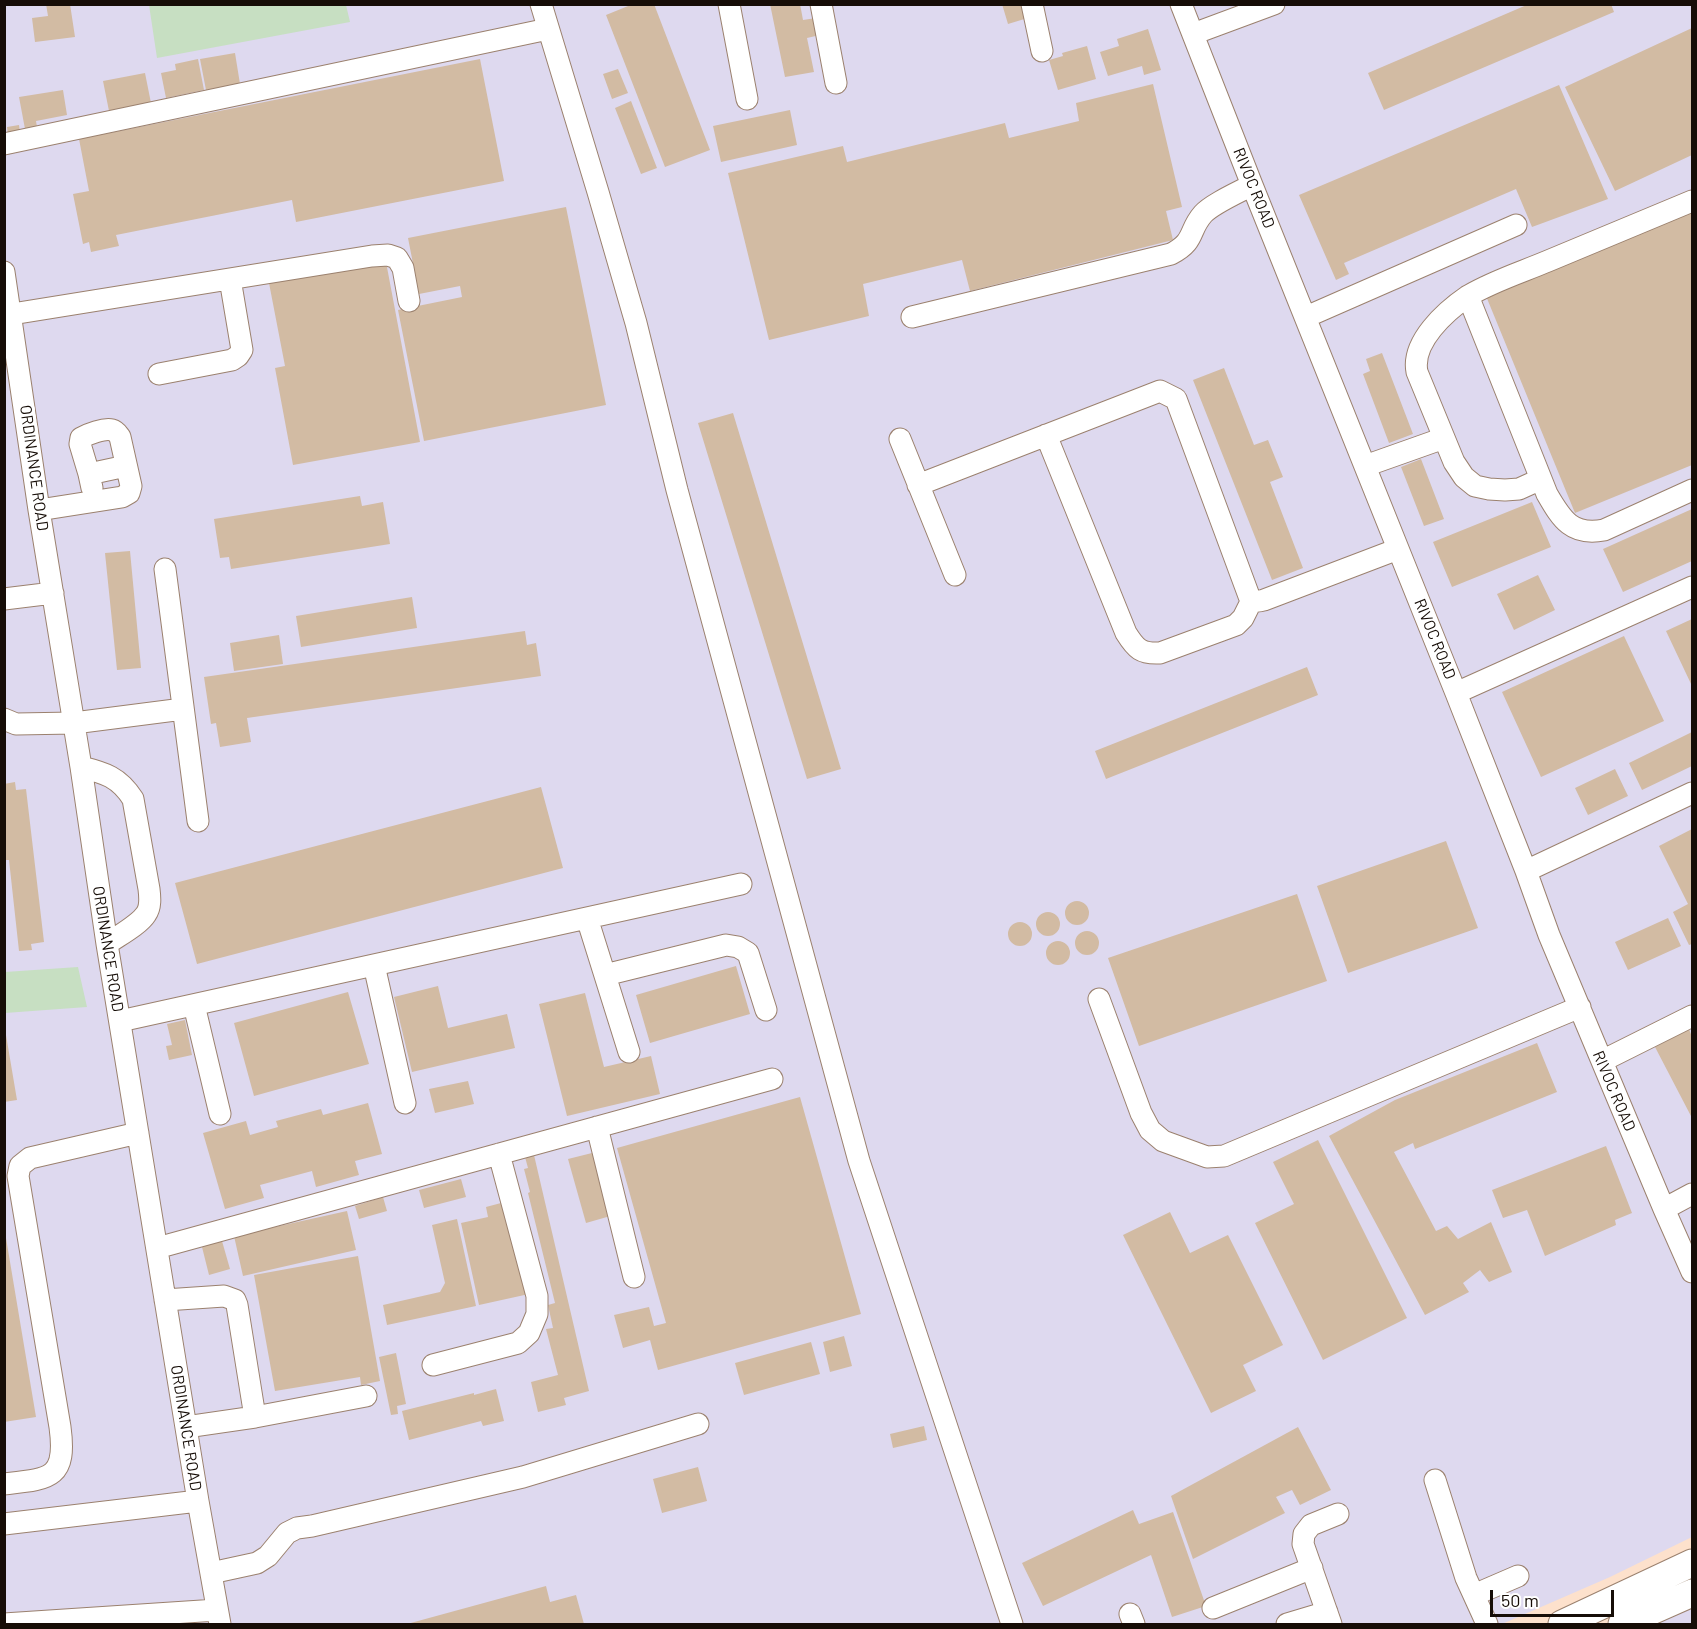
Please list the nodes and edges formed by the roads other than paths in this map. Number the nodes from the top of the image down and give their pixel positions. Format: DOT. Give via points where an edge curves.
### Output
graph roads {
  1 [pos="541,4"];
  2 [pos="729,4"];
  3 [pos="821,4"];
  4 [pos="1032,4"];
  5 [pos="1181,4"];
  6 [pos="1274,4"];
  7 [pos="548,29"];
  8 [pos="1193,34"];
  9 [pos="1042,51"];
  10 [pos="836,83"];
  11 [pos="747,99"];
  12 [pos="4,144"];
  13 [pos="1252,185"];
  14 [pos="1692,201"];
  15 [pos="1516,225"];
  16 [pos="4,272"];
  17 [pos="230,279"];
  18 [pos="1468,297"];
  19 [pos="409,301"];
  20 [pos="912,316"];
  21 [pos="1306,317"];
  22 [pos="10,323"];
  23 [pos="159,374"];
  24 [pos="1046,435"];
  25 [pos="1444,438"];
  26 [pos="900,439"];
  27 [pos="126,466"];
  28 [pos="1365,466"];
  29 [pos="89,474"];
  30 [pos="1541,479"];
  31 [pos="918,485"];
  32 [pos="1692,490"];
  33 [pos="94,500"];
  34 [pos="39,510"];
  35 [pos="1398,549"];
  36 [pos="165,570"];
  37 [pos="955,575"];
  38 [pos="1692,587"];
  39 [pos="53,593"];
  40 [pos="4,599"];
  41 [pos="1252,600"];
  42 [pos="1456,693"];
  43 [pos="183,709"];
  44 [pos="4,719"];
  45 [pos="74,723"];
  46 [pos="81,767"];
  47 [pos="1692,793"];
  48 [pos="198,821"];
  49 [pos="1526,871"];
  50 [pos="741,884"];
  51 [pos="587,918"];
  52 [pos="107,944"];
  53 [pos="374,965"];
  54 [pos="605,975"];
  55 [pos="1099,999"];
  56 [pos="194,1005"];
  57 [pos="1580,1007"];
  58 [pos="766,1010"];
  59 [pos="1692,1016"];
  60 [pos="120,1021"];
  61 [pos="629,1052"];
  62 [pos="1602,1061"];
  63 [pos="772,1079"];
  64 [pos="405,1103"];
  65 [pos="220,1114"];
  66 [pos="597,1127"];
  67 [pos="138,1133"];
  68 [pos="499,1154"];
  69 [pos="1692,1194"];
  70 [pos="1664,1209"];
  71 [pos="157,1248"];
  72 [pos="1692,1272"];
  73 [pos="634,1277"];
  74 [pos="165,1300"];
  75 [pos="433,1365"];
  76 [pos="366,1396"];
  77 [pos="255,1417"];
  78 [pos="698,1424"];
  79 [pos="186,1427"];
  80 [pos="1435,1480"];
  81 [pos="4,1484"];
  82 [pos="198,1501"];
  83 [pos="1338,1514"];
  84 [pos="4,1524"];
  85 [pos="1692,1563"];
  86 [pos="1311,1568"];
  87 [pos="211,1573"];
  88 [pos="1518,1576"];
  89 [pos="1692,1593"];
  90 [pos="1474,1595"];
  91 [pos="1213,1608"];
  92 [pos="219,1617"];
  93 [pos="1329,1618"];
  94 [pos="4,1624"];
  95 [pos="1012,1624"];
  96 [pos="1287,1624"];
  97 [pos="1487,1624"];
  98 [pos="1562,1624"];
  99 [pos="1622,1624"];
  1 -- 7 [label="street"];
  2 -- 11 [label="street"];
  3 -- 10 [label="street"];
  4 -- 9 [label="street"];
  5 -- 8 [label="street, RIVOC ROAD"];
  6 -- 8 [label="street"];
  7 -- 12 [label="street"];
  7 -- 95 [label="street" via="636,323 692,546 859,1161"];
  8 -- 13 [label="street, RIVOC ROAD"];
  13 -- 20 [label="street" via="1204,213 1191,238 1171,254"];
  13 -- 21 [label="street, RIVOC ROAD"];
  14 -- 18 [label="street"];
  15 -- 21 [label="street"];
  16 -- 22 [label="street, ORDINANCE ROAD"];
  17 -- 19 [label="street" via="388,255 397,258 403,268"];
  17 -- 22 [label="street"];
  17 -- 23 [label="street" via="242,350 238,356"];
  18 -- 25 [label="street" via="1434,326 1415,364"];
  18 -- 30 [label="street"];
  21 -- 28 [label="street, RIVOC ROAD"];
  22 -- 34 [label="street, ORDINANCE ROAD"];
  24 -- 31 [label="street"];
  24 -- 41 [label="street" via="1160,391 1176,399"];
  24 -- 41 [label="street" via="1135,647 1148,654 1160,653 1236,625"];
  25 -- 28 [label="street"];
  25 -- 30 [label="street" via="1454,462 1475,486 1519,489"];
  26 -- 31 [label="street"];
  27 -- 29 [label="street"];
  27 -- 29 [label="street" via="116,432 85,435 80,444"];
  27 -- 33 [label="street" via="129,493"];
  28 -- 35 [label="street, RIVOC ROAD"];
  29 -- 33 [label="street"];
  30 -- 32 [label="street" via="1566,523 1591,532 1604,530"];
  31 -- 37 [label="street"];
  33 -- 34 [label="street"];
  34 -- 39 [label="street, ORDINANCE ROAD"];
  35 -- 41 [label="street" via="1264,600"];
  35 -- 42 [label="street, RIVOC ROAD"];
  36 -- 43 [label="street"];
  38 -- 42 [label="street"];
  39 -- 40 [label="street"];
  39 -- 45 [label="street, ORDINANCE ROAD"];
  42 -- 49 [label="street, RIVOC ROAD"];
  43 -- 45 [label="street"];
  43 -- 48 [label="street"];
  44 -- 45 [label="street" via="16,724"];
  45 -- 46 [label="street, ORDINANCE ROAD"];
  46 -- 52 [label="street, ORDINANCE ROAD"];
  46 -- 52 [label="street" via="115,778 133,799 149,890 147,914"];
  47 -- 49 [label="street"];
  49 -- 57 [label="street, RIVOC ROAD"];
  50 -- 51 [label="street"];
  51 -- 53 [label="street"];
  51 -- 54 [label="street"];
  52 -- 60 [label="street, ORDINANCE ROAD"];
  53 -- 56 [label="street"];
  53 -- 64 [label="street"];
  54 -- 58 [label="street" via="726,945 738,947 747,953"];
  54 -- 61 [label="street"];
  55 -- 57 [label="street" via="1150,1130 1163,1141 1207,1157 1224,1156"];
  56 -- 60 [label="street"];
  56 -- 65 [label="street"];
  57 -- 62 [label="street, RIVOC ROAD"];
  59 -- 62 [label="street"];
  60 -- 67 [label="street, ORDINANCE ROAD"];
  62 -- 70 [label="street, RIVOC ROAD"];
  63 -- 66 [label="street"];
  66 -- 68 [label="street"];
  66 -- 73 [label="street"];
  67 -- 71 [label="street, ORDINANCE ROAD"];
  67 -- 81 [label="street" via="30,1158 20,1166 18,1176 62,1452 52,1473 38,1480"];
  68 -- 71 [label="street"];
  68 -- 75 [label="street" via="537,1296 537,1314 529,1333 518,1343"];
  69 -- 70 [label="street"];
  70 -- 72 [label="street, RIVOC ROAD"];
  71 -- 74 [label="street, ORDINANCE ROAD"];
  74 -- 77 [label="street" via="224,1296 235,1300"];
  74 -- 79 [label="street, ORDINANCE ROAD"];
  76 -- 77 [label="street"];
  77 -- 79 [label="street"];
  78 -- 87 [label="street" via="523,1477 297,1528 257,1563"];
  79 -- 82 [label="street, ORDINANCE ROAD"];
  80 -- 90 [label="street"];
  82 -- 84 [label="street"];
  82 -- 87 [label="street, ORDINANCE ROAD"];
  83 -- 86 [label="street" via="1311,1525 1304,1534"];
  85 -- 98 [label="main road"];
  86 -- 91 [label="street"];
  86 -- 93 [label="street"];
  87 -- 92 [label="street, ORDINANCE ROAD"];
  88 -- 90 [label="street"];
  89 -- 99 [label="main road"];
  90 -- 97 [label="street"];
  92 -- 94 [label="street"];
  93 -- 96 [label="street"];
}
